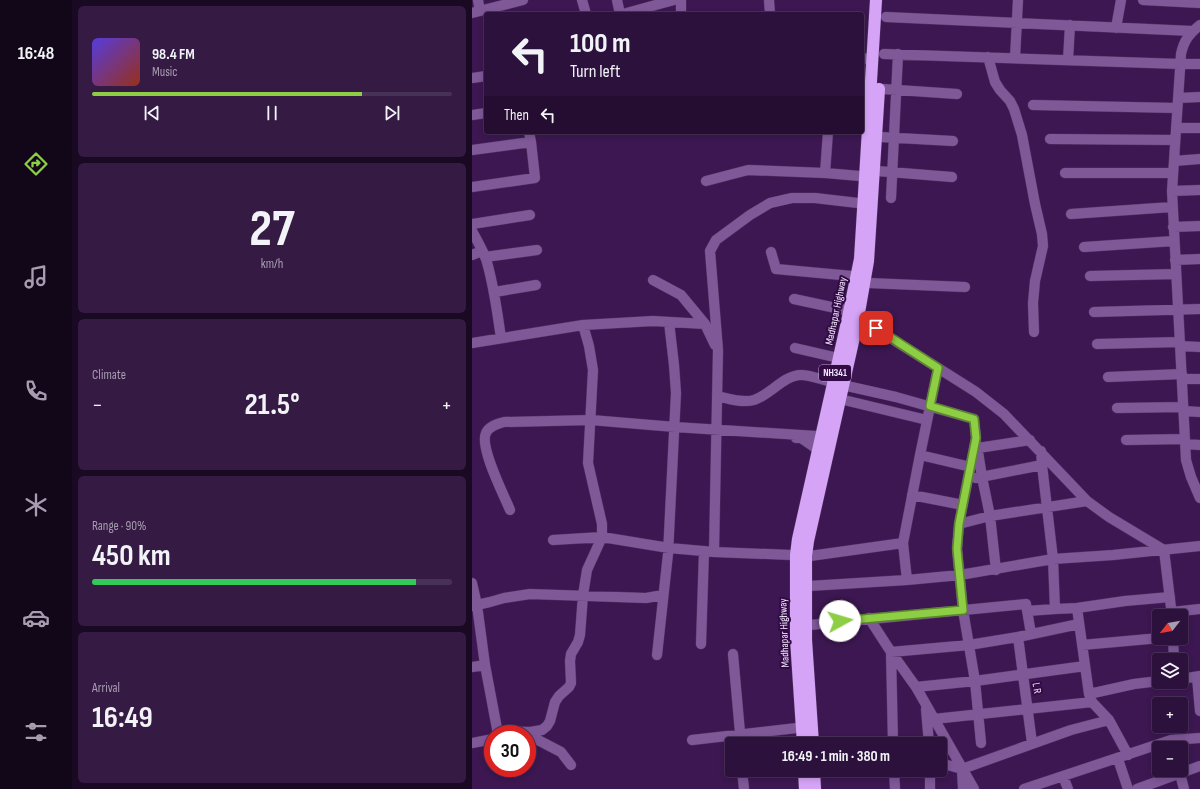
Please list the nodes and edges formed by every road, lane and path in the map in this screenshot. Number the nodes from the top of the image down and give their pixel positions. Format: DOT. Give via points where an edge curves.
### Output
graph roads {
  1 [pos="478,0"];
  2 [pos="523,0"];
  3 [pos="582,0"];
  4 [pos="617,0"];
  5 [pos="674,0"];
  6 [pos="681,0"];
  7 [pos="770,0"];
  8 [pos="876,0"];
  9 [pos="884,0"];
  10 [pos="1018,0"];
  11 [pos="1121,0"];
  12 [pos="1143,0"];
  13 [pos="1197,0"];
  14 [pos="1200,2"];
  15 [pos="501,10"];
  16 [pos="476,12"];
  17 [pos="585,12"];
  18 [pos="620,12"];
  19 [pos="629,12"];
  20 [pos="681,12"];
  21 [pos="770,12"];
  22 [pos="886,17"];
  23 [pos="1017,23"];
  24 [pos="1070,26"];
  25 [pos="1116,28"];
  26 [pos="1196,28"];
  27 [pos="884,54"];
  28 [pos="898,54"];
  29 [pos="988,57"];
  30 [pos="1015,58"];
  31 [pos="1068,60"];
  32 [pos="1180,64"];
  33 [pos="1200,64"];
  34 [pos="484,76"];
  35 [pos="472,78"];
  36 [pos="883,89"];
  37 [pos="896,90"];
  38 [pos="957,94"];
  39 [pos="1200,96"];
  40 [pos="1177,103"];
  41 [pos="1033,105"];
  42 [pos="484,113"];
  43 [pos="472,115"];
  44 [pos="1176,128"];
  45 [pos="1200,128"];
  46 [pos="828,134"];
  47 [pos="530,137"];
  48 [pos="880,137"];
  49 [pos="894,138"];
  50 [pos="1050,139"];
  51 [pos="1175,140"];
  52 [pos="952,141"];
  53 [pos="472,150"];
  54 [pos="1174,160"];
  55 [pos="1200,160"];
  56 [pos="877,171"];
  57 [pos="892,172"];
  58 [pos="825,173"];
  59 [pos="1064,173"];
  60 [pos="1173,173"];
  61 [pos="860,176"];
  62 [pos="952,177"];
  63 [pos="706,181"];
  64 [pos="472,187"];
  65 [pos="1200,190"];
  66 [pos="1172,191"];
  67 [pos="891,198"];
  68 [pos="858,203"];
  69 [pos="1172,207"];
  70 [pos="1071,214"];
  71 [pos="530,215"];
  72 [pos="472,224"];
  73 [pos="1200,226"];
  74 [pos="1174,227"];
  75 [pos="472,231"];
  76 [pos="1174,241"];
  77 [pos="1084,247"];
  78 [pos="537,250"];
  79 [pos="771,252"];
  80 [pos="484,254"];
  81 [pos="472,255"];
  82 [pos="1200,258"];
  83 [pos="1175,260"];
  84 [pos="1176,274"];
  85 [pos="852,276"];
  86 [pos="1090,276"];
  87 [pos="653,280"];
  88 [pos="868,283"];
  89 [pos="536,285"];
  90 [pos="965,287"];
  91 [pos="495,292"];
  92 [pos="794,299"];
  93 [pos="1178,308"];
  94 [pos="1200,309"];
  95 [pos="845,310"];
  96 [pos="1094,312"];
  97 [pos="862,320"];
  98 [pos="669,322"];
  99 [pos="705,324"];
  100 [pos="583,325"];
  101 [pos="1034,332"];
  102 [pos="501,338"];
  103 [pos="472,343"];
  104 [pos="1098,344"];
  105 [pos="1180,344"];
  106 [pos="1200,347"];
  107 [pos="795,348"];
  108 [pos="718,350"];
  109 [pos="834,356"];
  110 [pos="938,368"];
  111 [pos="1182,376"];
  112 [pos="1108,377"];
  113 [pos="1200,379"];
  114 [pos="828,381"];
  115 [pos="847,386"];
  116 [pos="717,396"];
  117 [pos="844,400"];
  118 [pos="930,406"];
  119 [pos="1117,408"];
  120 [pos="1183,409"];
  121 [pos="1200,412"];
  122 [pos="591,420"];
  123 [pos="927,420"];
  124 [pos="675,427"];
  125 [pos="716,430"];
  126 [pos="816,436"];
  127 [pos="1030,440"];
  128 [pos="1126,440"];
  129 [pos="1185,442"];
  130 [pos="977,443"];
  131 [pos="1200,445"];
  132 [pos="814,447"];
  133 [pos="1041,451"];
  134 [pos="920,455"];
  135 [pos="1042,465"];
  136 [pos="971,467"];
  137 [pos="982,477"];
  138 [pos="1195,477"];
  139 [pos="968,478"];
  140 [pos="912,495"];
  141 [pos="1200,498"];
  142 [pos="1087,501"];
  143 [pos="963,505"];
  144 [pos="1047,507"];
  145 [pos="510,510"];
  146 [pos="990,516"];
  147 [pos="959,524"];
  148 [pos="602,537"];
  149 [pos="553,540"];
  150 [pos="903,543"];
  151 [pos="1200,546"];
  152 [pos="669,548"];
  153 [pos="1164,550"];
  154 [pos="709,552"];
  155 [pos="791,555"];
  156 [pos="810,556"];
  157 [pos="1053,559"];
  158 [pos="996,570"];
  159 [pos="960,575"];
  160 [pos="907,580"];
  161 [pos="472,583"];
  162 [pos="809,586"];
  163 [pos="583,595"];
  164 [pos="663,595"];
  165 [pos="1170,596"];
  166 [pos="474,606"];
  167 [pos="1077,608"];
  168 [pos="1055,609"];
  169 [pos="1171,609"];
  170 [pos="1200,609"];
  171 [pos="963,610"];
  172 [pos="1027,611"];
  173 [pos="1188,611"];
  174 [pos="869,618"];
  175 [pos="1079,624"];
  176 [pos="810,625"];
  177 [pos="1031,634"];
  178 [pos="1018,637"];
  179 [pos="1152,639"];
  180 [pos="701,644"];
  181 [pos="969,645"];
  182 [pos="1082,645"];
  183 [pos="891,652"];
  184 [pos="733,654"];
  185 [pos="657,655"];
  186 [pos="485,665"];
  187 [pos="1085,666"];
  188 [pos="472,668"];
  189 [pos="1022,674"];
  190 [pos="1198,677"];
  191 [pos="1188,678"];
  192 [pos="975,681"];
  193 [pos="1152,682"];
  194 [pos="916,687"];
  195 [pos="1090,698"];
  196 [pos="926,705"];
  197 [pos="1028,708"];
  198 [pos="1200,711"];
  199 [pos="979,714"];
  200 [pos="934,719"];
  201 [pos="1109,720"];
  202 [pos="494,725"];
  203 [pos="797,728"];
  204 [pos="536,731"];
  205 [pos="740,737"];
  206 [pos="750,737"];
  207 [pos="803,737"];
  208 [pos="813,737"];
  209 [pos="893,737"];
  210 [pos="928,737"];
  211 [pos="1200,738"];
  212 [pos="484,739"];
  213 [pos="725,739"];
  214 [pos="536,740"];
  215 [pos="692,740"];
  216 [pos="1186,741"];
  217 [pos="472,743"];
  218 [pos="981,743"];
  219 [pos="1032,743"];
  220 [pos="1152,749"];
  221 [pos="1123,757"];
  222 [pos="572,765"];
  223 [pos="947,765"];
  224 [pos="1200,766"];
  225 [pos="962,769"];
  226 [pos="1188,769"];
  227 [pos="1064,776"];
  228 [pos="743,777"];
  229 [pos="804,777"];
  230 [pos="815,777"];
  231 [pos="894,777"];
  232 [pos="930,777"];
  233 [pos="1167,777"];
  234 [pos="1180,777"];
  235 [pos="744,789"];
  236 [pos="805,789"];
  237 [pos="816,789"];
  238 [pos="895,789"];
  239 [pos="930,789"];
  240 [pos="963,789"];
  241 [pos="974,789"];
  242 [pos="1024,789"];
  243 [pos="1068,789"];
  244 [pos="1128,789"];
  245 [pos="1137,789"];
  246 [pos="1184,789"];
  1 -- 16 [label="street"];
  2 -- 15 [label="street"];
  3 -- 17 [label="street"];
  4 -- 18 [label="street"];
  5 -- 19 [label="street"];
  6 -- 20 [label="street"];
  7 -- 21 [label="street"];
  8 -- 207 [label="highway, Madhapar Highway / NH341" via="860,259 796,555 796,639"];
  9 -- 208 [label="highway, Madhapar Highway / NH341" via="868,261 857,324 806,556 806,640"];
  10 -- 23 [label="street"];
  11 -- 25 [label="street"];
  12 -- 14 [label="street"];
  13 -- 14 [label="street"];
  15 -- 16 [label="street"];
  22 -- 23 [label="street"];
  23 -- 24 [label="street"];
  23 -- 30 [label="street"];
  24 -- 25 [label="street"];
  24 -- 31 [label="street"];
  25 -- 26 [label="street"];
  26 -- 32 [label="street" via="1184,43"];
  27 -- 28 [label="street"];
  28 -- 29 [label="street"];
  28 -- 37 [label="street"];
  29 -- 30 [label="street"];
  29 -- 101 [label="street" via="995,82 1010,101 1022,135 1042,234 1043,246 1034,281"];
  30 -- 31 [label="street"];
  31 -- 32 [label="street"];
  32 -- 33 [label="street"];
  32 -- 40 [label="street"];
  34 -- 35 [label="street"];
  36 -- 37 [label="street"];
  37 -- 38 [label="street"];
  37 -- 49 [label="street"];
  39 -- 40 [label="street"];
  40 -- 41 [label="street"];
  40 -- 44 [label="street"];
  42 -- 43 [label="street"];
  44 -- 45 [label="street"];
  44 -- 51 [label="street"];
  46 -- 58 [label="street"];
  47 -- 53 [label="street"];
  47 -- 64 [label="street" via="535,178"];
  48 -- 49 [label="street"];
  49 -- 52 [label="street"];
  49 -- 57 [label="street"];
  50 -- 51 [label="street"];
  51 -- 54 [label="street"];
  54 -- 55 [label="street"];
  54 -- 60 [label="street"];
  56 -- 57 [label="street"];
  57 -- 62 [label="street"];
  57 -- 67 [label="street"];
  58 -- 61 [label="street"];
  58 -- 63 [label="street" via="748,170"];
  59 -- 60 [label="street"];
  60 -- 66 [label="street"];
  65 -- 66 [label="street"];
  66 -- 69 [label="street"];
  68 -- 108 [label="street" via="792,198 770,203 750,214 716,240 710,251 710,261"];
  69 -- 70 [label="street"];
  69 -- 74 [label="street"];
  71 -- 72 [label="street"];
  73 -- 74 [label="street"];
  74 -- 76 [label="street"];
  75 -- 80 [label="street"];
  76 -- 77 [label="street"];
  76 -- 83 [label="street"];
  78 -- 80 [label="street"];
  79 -- 85 [label="street" via="776,269"];
  80 -- 81 [label="street"];
  80 -- 91 [label="street"];
  82 -- 83 [label="street"];
  83 -- 84 [label="street"];
  84 -- 86 [label="street"];
  84 -- 93 [label="street"];
  87 -- 99 [label="street" via="681,295"];
  88 -- 90 [label="street"];
  89 -- 91 [label="street"];
  91 -- 102 [label="street"];
  92 -- 95 [label="street"];
  93 -- 94 [label="street"];
  93 -- 96 [label="street"];
  93 -- 105 [label="street"];
  97 -- 110 [label="street"];
  98 -- 99 [label="street"];
  98 -- 100 [label="street"];
  98 -- 124 [label="street" via="675,372"];
  99 -- 108 [label="street"];
  100 -- 102 [label="street"];
  100 -- 122 [label="street" via="593,370"];
  102 -- 103 [label="street"];
  104 -- 105 [label="street"];
  105 -- 106 [label="street"];
  105 -- 111 [label="street"];
  107 -- 109 [label="street"];
  108 -- 116 [label="street"];
  110 -- 118 [label="street"];
  110 -- 127 [label="street" via="976,392 1004,414"];
  111 -- 112 [label="street"];
  111 -- 113 [label="street"];
  111 -- 120 [label="street"];
  114 -- 116 [label="street" via="802,375 788,378 754,400 743,401"];
  115 -- 118 [label="street"];
  116 -- 125 [label="street"];
  117 -- 123 [label="street"];
  118 -- 123 [label="street"];
  118 -- 130 [label="street" via="974,419"];
  119 -- 120 [label="street"];
  120 -- 121 [label="street"];
  120 -- 129 [label="street"];
  122 -- 124 [label="street"];
  122 -- 145 [label="street" via="504,422 493,426 486,434 484,444"];
  122 -- 148 [label="street" via="588,463 602,524"];
  123 -- 134 [label="street"];
  124 -- 125 [label="street"];
  124 -- 152 [label="street"];
  125 -- 126 [label="street"];
  125 -- 132 [label="street" via="801,438"];
  125 -- 154 [label="street"];
  127 -- 130 [label="street"];
  127 -- 133 [label="street"];
  128 -- 129 [label="street"];
  129 -- 131 [label="street"];
  129 -- 138 [label="street" via="1186,460"];
  130 -- 136 [label="street"];
  130 -- 137 [label="street"];
  133 -- 135 [label="street"];
  133 -- 142 [label="street"];
  134 -- 136 [label="street"];
  134 -- 140 [label="street"];
  135 -- 137 [label="street"];
  135 -- 144 [label="street"];
  136 -- 139 [label="street"];
  137 -- 139 [label="street"];
  137 -- 146 [label="street"];
  138 -- 141 [label="street"];
  139 -- 143 [label="street"];
  140 -- 143 [label="street"];
  140 -- 150 [label="street"];
  142 -- 144 [label="street"];
  142 -- 153 [label="street"];
  143 -- 147 [label="street"];
  144 -- 146 [label="street"];
  144 -- 157 [label="street"];
  146 -- 147 [label="street"];
  146 -- 158 [label="street"];
  147 -- 159 [label="street" via="957,549"];
  148 -- 149 [label="street"];
  148 -- 152 [label="street"];
  148 -- 163 [label="street" via="587,570"];
  150 -- 156 [label="street"];
  150 -- 160 [label="street"];
  151 -- 153 [label="street"];
  152 -- 154 [label="street"];
  152 -- 164 [label="street"];
  153 -- 157 [label="street"];
  153 -- 165 [label="street"];
  154 -- 155 [label="street"];
  154 -- 180 [label="street"];
  157 -- 158 [label="street"];
  157 -- 168 [label="street"];
  158 -- 159 [label="street"];
  159 -- 160 [label="street"];
  159 -- 171 [label="street"];
  160 -- 162 [label="street"];
  161 -- 166 [label="street"];
  163 -- 164 [label="street" via="646,598"];
  163 -- 166 [label="street" via="530,594"];
  163 -- 204 [label="street" via="580,635 570,661 571,683 555,702 547,726"];
  164 -- 185 [label="street"];
  165 -- 167 [label="street"];
  165 -- 169 [label="street"];
  166 -- 186 [label="street"];
  167 -- 168 [label="street"];
  167 -- 175 [label="street"];
  168 -- 172 [label="street"];
  170 -- 173 [label="street"];
  171 -- 172 [label="street" via="1026,604"];
  171 -- 174 [label="street"];
  171 -- 181 [label="street"];
  172 -- 177 [label="street"];
  174 -- 176 [label="street"];
  174 -- 183 [label="street"];
  175 -- 177 [label="street"];
  175 -- 182 [label="street"];
  177 -- 178 [label="street"];
  178 -- 181 [label="street"];
  178 -- 189 [label="street, L R"];
  179 -- 182 [label="street"];
  181 -- 183 [label="street"];
  181 -- 192 [label="street"];
  182 -- 187 [label="street"];
  183 -- 194 [label="street"];
  183 -- 209 [label="street"];
  184 -- 205 [label="street"];
  186 -- 188 [label="street"];
  186 -- 202 [label="street"];
  187 -- 189 [label="street"];
  187 -- 195 [label="street"];
  189 -- 192 [label="street"];
  189 -- 197 [label="street, L R"];
  190 -- 191 [label="street"];
  190 -- 198 [label="street"];
  192 -- 194 [label="street"];
  192 -- 199 [label="street"];
  193 -- 195 [label="street" via="1134,684"];
  194 -- 196 [label="street"];
  195 -- 197 [label="street"];
  195 -- 201 [label="street"];
  196 -- 200 [label="street"];
  196 -- 210 [label="street"];
  197 -- 199 [label="street"];
  197 -- 219 [label="street, L R"];
  199 -- 200 [label="street"];
  199 -- 218 [label="street"];
  200 -- 225 [label="street"];
  201 -- 219 [label="street"];
  201 -- 221 [label="street"];
  203 -- 206 [label="street"];
  211 -- 216 [label="street"];
  212 -- 217 [label="street"];
  213 -- 215 [label="street"];
  214 -- 222 [label="street" via="561,752"];
  219 -- 225 [label="street"];
  220 -- 221 [label="street"];
  221 -- 227 [label="street"];
  221 -- 244 [label="street"];
  223 -- 225 [label="street"];
  224 -- 226 [label="street"];
  225 -- 240 [label="street"];
  225 -- 241 [label="street"];
  227 -- 242 [label="street"];
  227 -- 243 [label="street"];
  228 -- 235 [label="street"];
  229 -- 236 [label="highway"];
  230 -- 237 [label="highway"];
  231 -- 238 [label="street"];
  232 -- 239 [label="street"];
  233 -- 245 [label="street"];
  234 -- 246 [label="street"];
}
